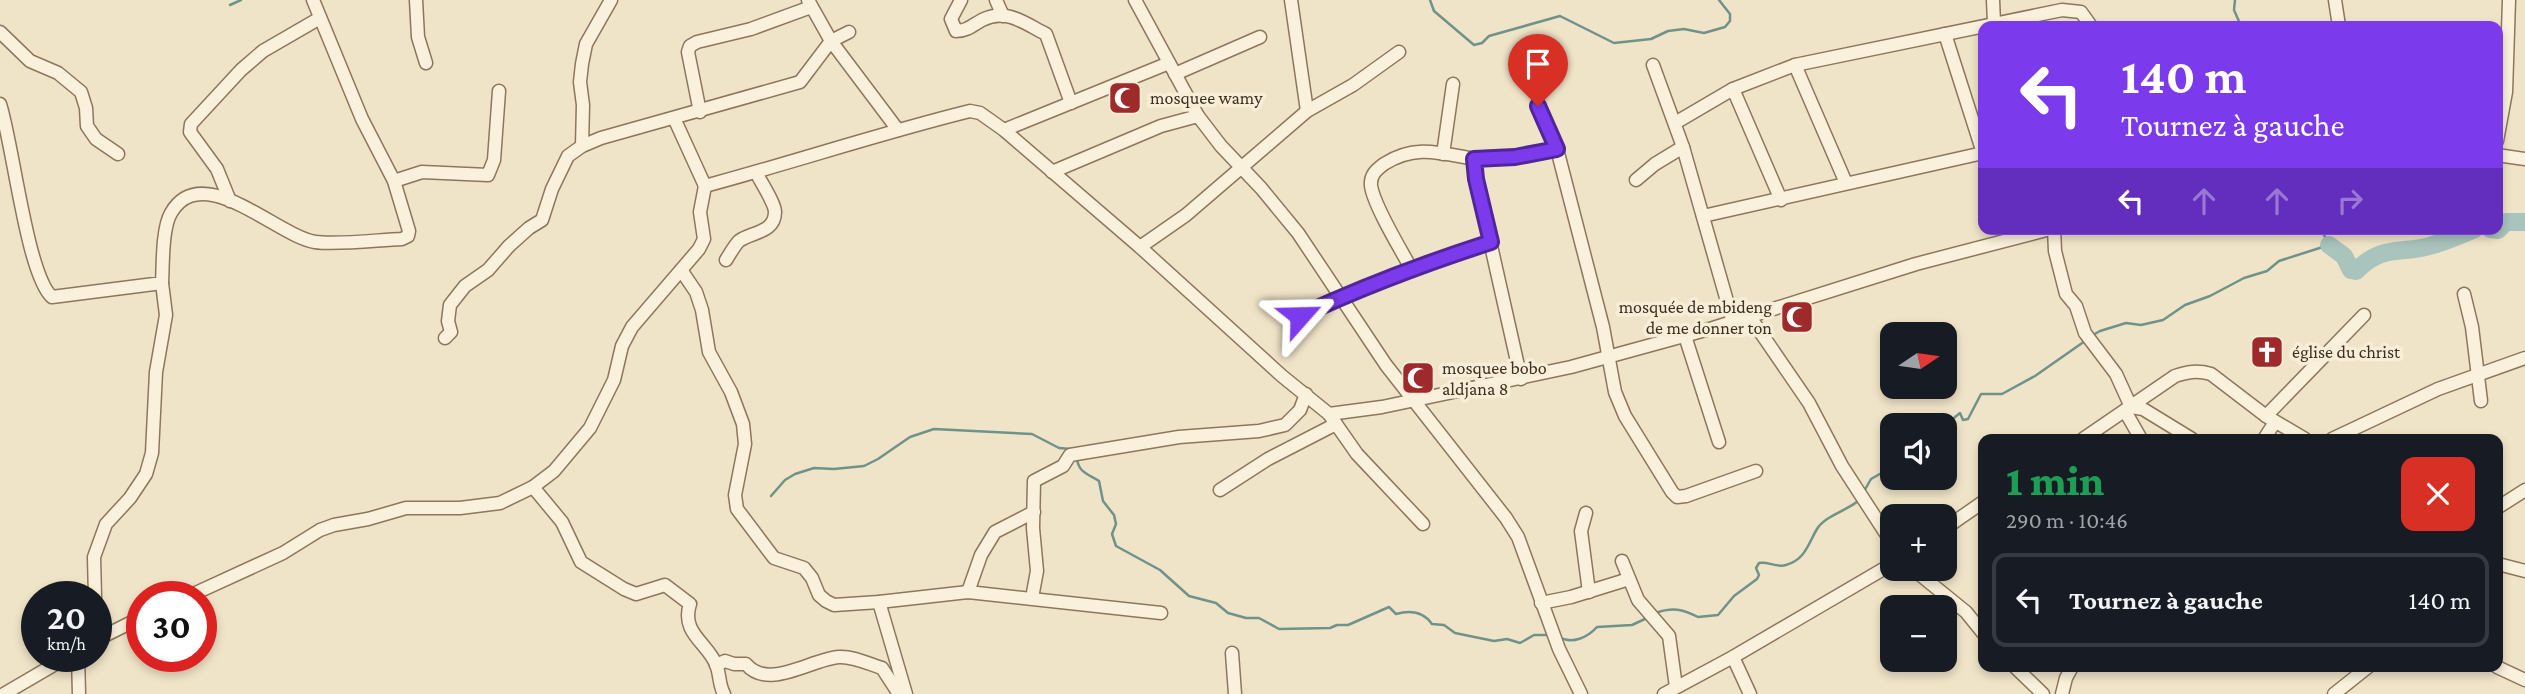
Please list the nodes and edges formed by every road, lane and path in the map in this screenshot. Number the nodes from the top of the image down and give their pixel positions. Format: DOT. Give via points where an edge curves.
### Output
graph roads {
  1 [pos="313,0"];
  2 [pos="416,0"];
  3 [pos="611,0"];
  4 [pos="961,0"];
  5 [pos="996,0"];
  6 [pos="1135,0"];
  7 [pos="1291,0"];
  8 [pos="1993,0"];
  9 [pos="2335,0"];
  10 [pos="2510,0"];
  11 [pos="810,4"];
  12 [pos="1003,16"];
  13 [pos="320,18"];
  14 [pos="1994,21"];
  15 [pos="2025,21"];
  16 [pos="2087,21"];
  17 [pos="2338,21"];
  18 [pos="1978,27"];
  19 [pos="0,32"];
  20 [pos="849,32"];
  21 [pos="1945,34"];
  22 [pos="1260,37"];
  23 [pos="831,41"];
  24 [pos="1399,52"];
  25 [pos="426,63"];
  26 [pos="1653,65"];
  27 [pos="1795,65"];
  28 [pos="1172,68"];
  29 [pos="1453,84"];
  30 [pos="1733,89"];
  31 [pos="499,91"];
  32 [pos="1070,103"];
  33 [pos="0,104"];
  34 [pos="1538,106"];
  35 [pos="2503,108"];
  36 [pos="700,111"];
  37 [pos="1307,111"];
  38 [pos="1198,116"];
  39 [pos="674,118"];
  40 [pos="1675,123"];
  41 [pos="898,130"];
  42 [pos="1004,131"];
  43 [pos="1978,137"];
  44 [pos="582,146"];
  45 [pos="1683,147"];
  46 [pos="1557,149"];
  47 [pos="118,154"];
  48 [pos="1443,154"];
  49 [pos="1978,154"];
  50 [pos="2503,156"];
  51 [pos="1474,159"];
  52 [pos="2525,159"];
  53 [pos="1239,168"];
  54 [pos="756,172"];
  55 [pos="1052,172"];
  56 [pos="1636,180"];
  57 [pos="394,181"];
  58 [pos="1846,183"];
  59 [pos="705,186"];
  60 [pos="1781,200"];
  61 [pos="230,201"];
  62 [pos="1703,216"];
  63 [pos="2029,235"];
  64 [pos="2053,235"];
  65 [pos="1491,242"];
  66 [pos="1140,247"];
  67 [pos="726,260"];
  68 [pos="681,270"];
  69 [pos="1412,270"];
  70 [pos="162,283"];
  71 [pos="2464,294"];
  72 [pos="1342,296"];
  73 [pos="2364,315"];
  74 [pos="1300,316"];
  75 [pos="1750,317"];
  76 [pos="1733,322"];
  77 [pos="1685,336"];
  78 [pos="445,338"];
  79 [pos="1609,357"];
  80 [pos="2525,358"];
  81 [pos="2478,376"];
  82 [pos="1521,379"];
  83 [pos="1306,394"];
  84 [pos="1412,401"];
  85 [pos="2481,401"];
  86 [pos="2128,409"];
  87 [pos="1332,419"];
  88 [pos="2271,419"];
  89 [pos="2090,434"];
  90 [pos="2139,434"];
  91 [pos="2184,434"];
  92 [pos="2266,434"];
  93 [pos="2296,434"];
  94 [pos="2344,434"];
  95 [pos="1719,442"];
  96 [pos="1756,471"];
  97 [pos="533,487"];
  98 [pos="1220,490"];
  99 [pos="2525,490"];
  100 [pos="2503,504"];
  101 [pos="1978,505"];
  102 [pos="1034,512"];
  103 [pos="1586,513"];
  104 [pos="1957,520"];
  105 [pos="1880,523"];
  106 [pos="1423,524"];
  107 [pos="1622,561"];
  108 [pos="2503,564"];
  109 [pos="2525,570"];
  110 [pos="1880,571"];
  111 [pos="1629,579"];
  112 [pos="95,581"];
  113 [pos="1928,581"];
  114 [pos="217,584"];
  115 [pos="968,592"];
  116 [pos="1589,592"];
  117 [pos="1032,598"];
  118 [pos="880,602"];
  119 [pos="1541,603"];
  120 [pos="1161,613"];
  121 [pos="1978,627"];
  122 [pos="1232,653"];
  123 [pos="1732,657"];
  124 [pos="716,665"];
  125 [pos="2503,670"];
  126 [pos="42,672"];
  127 [pos="78,672"];
  128 [pos="2020,672"];
  129 [pos="2069,672"];
  130 [pos="2362,672"];
  131 [pos="2525,680"];
  132 [pos="1676,687"];
  133 [pos="4,694"];
  134 [pos="79,694"];
  135 [pos="724,694"];
  136 [pos="899,694"];
  137 [pos="906,694"];
  138 [pos="1235,694"];
  139 [pos="1580,694"];
  140 [pos="1664,694"];
  141 [pos="1750,694"];
  142 [pos="2043,694"];
  143 [pos="2062,694"];
  144 [pos="2334,694"];
  1 -- 13 [label="street"];
  2 -- 25 [label="street" via="418,37"];
  3 -- 44 [label="street" via="586,44 582,64"];
  4 -- 12 [label="street" via="951,19 956,31 965,31 985,18"];
  5 -- 12 [label="street"];
  6 -- 28 [label="street"];
  7 -- 37 [label="street"];
  8 -- 14 [label="street"];
  9 -- 17 [label="street"];
  10 -- 35 [label="street"];
  11 -- 23 [label="street"];
  11 -- 36 [label="street" via="751,29 690,46"];
  12 -- 32 [label="street" via="1046,34"];
  13 -- 57 [label="street" via="362,120"];
  13 -- 61 [label="street" via="263,51 191,124 190,132 217,169"];
  15 -- 16 [label="street" via="2062,10 2081,12"];
  18 -- 21 [label="street"];
  19 -- 47 [label="street" via="30,61 58,73 81,92 87,126 96,139"];
  20 -- 23 [label="street"];
  21 -- 27 [label="street"];
  21 -- 43 [label="street"];
  22 -- 28 [label="street"];
  23 -- 36 [label="street" via="800,82"];
  23 -- 41 [label="street"];
  24 -- 37 [label="street"];
  26 -- 40 [label="street"];
  27 -- 30 [label="street"];
  27 -- 58 [label="street"];
  28 -- 32 [label="street"];
  28 -- 38 [label="street"];
  29 -- 48 [label="street"];
  30 -- 40 [label="street"];
  30 -- 60 [label="street"];
  31 -- 57 [label="street" via="494,160 488,175 422,172"];
  32 -- 42 [label="street"];
  33 -- 70 [label="street" via="22,211 45,292 52,297"];
  34 -- 46 [label="street"];
  36 -- 39 [label="street"];
  37 -- 53 [label="street"];
  38 -- 53 [label="street"];
  38 -- 55 [label="street" via="1161,126"];
  39 -- 44 [label="street"];
  39 -- 59 [label="street"];
  40 -- 45 [label="street"];
  41 -- 42 [label="street" via="970,111"];
  41 -- 54 [label="street"];
  42 -- 55 [label="street"];
  44 -- 78 [label="street" via="564,162 542,220 465,286 450,305 451,332"];
  45 -- 56 [label="street"];
  45 -- 62 [label="street"];
  46 -- 51 [label="street"];
  46 -- 79 [label="street"];
  48 -- 51 [label="street"];
  48 -- 69 [label="street" via="1418,150 1398,156 1371,178 1371,188"];
  49 -- 58 [label="street"];
  50 -- 52 [label="street"];
  51 -- 65 [label="street"];
  53 -- 66 [label="street" via="1186,215"];
  53 -- 72 [label="street" via="1262,188"];
  54 -- 59 [label="street"];
  54 -- 67 [label="street" via="775,211 773,220 739,242"];
  55 -- 66 [label="street"];
  57 -- 61 [label="street" via="409,231 402,239 315,242"];
  58 -- 60 [label="street"];
  59 -- 68 [label="street" via="700,212 704,239"];
  60 -- 62 [label="street"];
  61 -- 70 [label="street" via="215,194 180,202 170,215"];
  62 -- 76 [label="street"];
  63 -- 75 [label="street" via="1916,264"];
  64 -- 86 [label="street" via="2066,294 2089,338 2116,374"];
  65 -- 69 [label="street"];
  65 -- 82 [label="street"];
  66 -- 83 [label="street"];
  68 -- 97 [label="street" via="632,327 614,380 590,428 554,471"];
  68 -- 118 [label="street" via="699,301 709,352 742,417 745,444 735,495 737,509 774,558 804,568 827,601"];
  69 -- 72 [label="street"];
  70 -- 112 [label="street" via="166,315 156,372 152,453 146,474 106,524 94,557"];
  71 -- 81 [label="street"];
  72 -- 74 [label="street"];
  72 -- 84 [label="street"];
  73 -- 88 [label="street"];
  75 -- 76 [label="street"];
  75 -- 105 [label="street" via="1809,403 1842,466"];
  76 -- 77 [label="street"];
  77 -- 79 [label="street"];
  77 -- 95 [label="street"];
  79 -- 82 [label="street"];
  79 -- 96 [label="street" via="1625,416 1677,497"];
  80 -- 81 [label="street"];
  81 -- 85 [label="street"];
  81 -- 94 [label="street" via="2438,389"];
  82 -- 84 [label="street"];
  83 -- 87 [label="street"];
  83 -- 102 [label="street" via="1300,410 1285,425 1070,455 1062,466 1034,481"];
  84 -- 87 [label="street"];
  84 -- 119 [label="street" via="1518,537"];
  86 -- 88 [label="street" via="2175,376 2201,371"];
  86 -- 89 [label="street"];
  86 -- 90 [label="street"];
  86 -- 91 [label="street" via="2143,409"];
  87 -- 98 [label="street"];
  87 -- 106 [label="street" via="1357,454"];
  88 -- 92 [label="street"];
  88 -- 93 [label="street"];
  97 -- 114 [label="street" via="500,503 406,508 327,527 283,554"];
  97 -- 124 [label="street" via="562,522 581,562 636,594 665,585 690,604 691,632"];
  99 -- 100 [label="street"];
  101 -- 104 [label="street"];
  102 -- 115 [label="street" via="995,533 981,555"];
  102 -- 117 [label="street" via="1037,571"];
  103 -- 116 [label="street" via="1581,531"];
  107 -- 111 [label="street"];
  108 -- 109 [label="street"];
  110 -- 123 [label="street"];
  111 -- 116 [label="street"];
  111 -- 132 [label="street" via="1638,600 1669,636"];
  113 -- 121 [label="street"];
  115 -- 117 [label="street"];
  115 -- 118 [label="street"];
  116 -- 119 [label="street"];
  117 -- 120 [label="street"];
  118 -- 137 [label="street"];
  119 -- 139 [label="street"];
  122 -- 138 [label="street"];
  123 -- 132 [label="street"];
  123 -- 141 [label="street"];
  124 -- 135 [label="street"];
  124 -- 136 [label="street" via="725,661 746,664 752,672 773,677 840,657 882,668"];
  125 -- 131 [label="street"];
  126 -- 133 [label="street"];
  127 -- 134 [label="street"];
  128 -- 142 [label="street"];
  129 -- 143 [label="street"];
  130 -- 144 [label="street"];
  132 -- 140 [label="street"];
}
